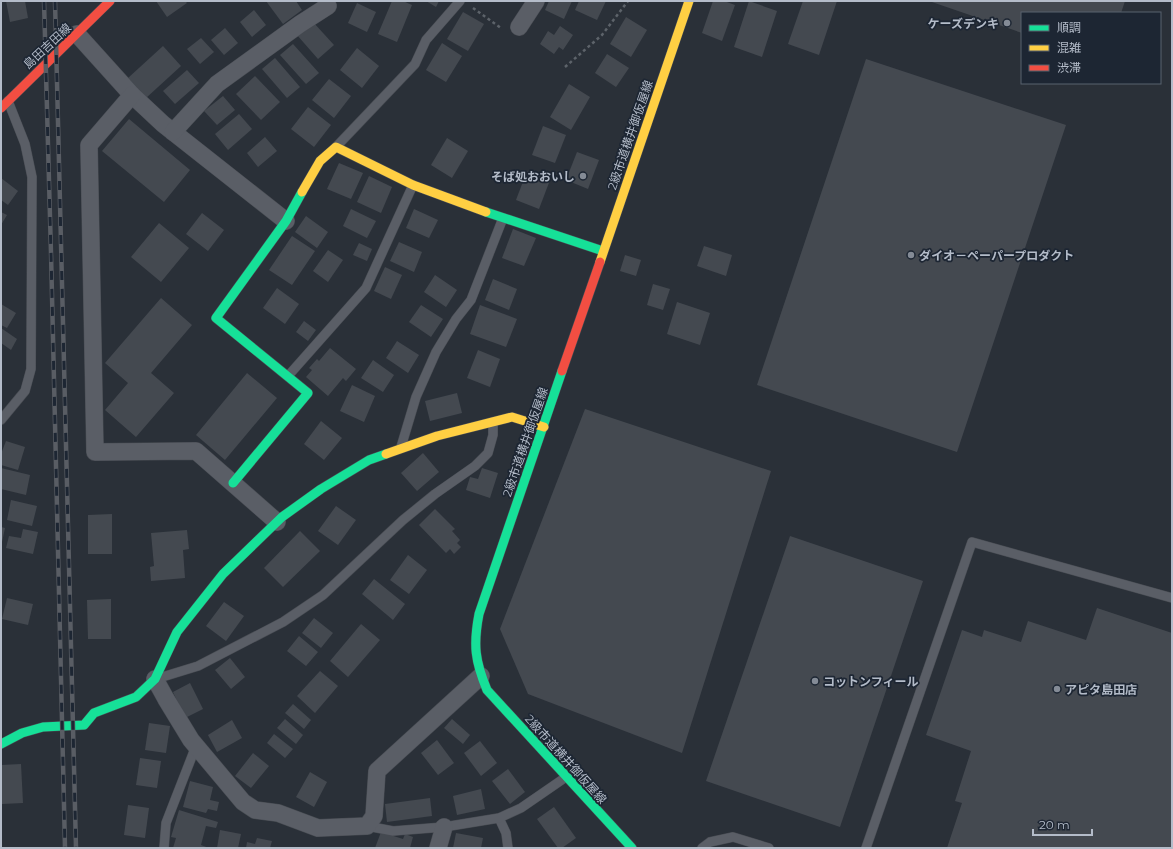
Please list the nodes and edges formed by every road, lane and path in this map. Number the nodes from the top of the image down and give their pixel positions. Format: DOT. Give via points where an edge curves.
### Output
graph roads {
  1 [pos="110,1"];
  2 [pos="460,1"];
  3 [pos="536,1"];
  4 [pos="628,1"];
  5 [pos="689,1"];
  6 [pos="470,5"];
  7 [pos="328,6"];
  8 [pos="512,29"];
  9 [pos="78,34"];
  10 [pos="565,67"];
  11 [pos="8,94"];
  12 [pos="132,95"];
  13 [pos="1,108"];
  14 [pos="173,132"];
  15 [pos="336,147"];
  16 [pos="413,185"];
  17 [pos="503,218"];
  18 [pos="286,221"];
  19 [pos="602,251"];
  20 [pos="288,376"];
  21 [pos="1,420"];
  22 [pos="493,422"];
  23 [pos="544,427"];
  24 [pos="400,448"];
  25 [pos="233,483"];
  26 [pos="277,522"];
  27 [pos="1172,598"];
  28 [pos="481,676"];
  29 [pos="155,678"];
  30 [pos="1,744"];
  31 [pos="196,746"];
  32 [pos="566,777"];
  33 [pos="499,818"];
  34 [pos="367,826"];
  35 [pos="444,827"];
  36 [pos="164,848"];
  37 [pos="438,848"];
  38 [pos="508,848"];
  39 [pos="632,848"];
  40 [pos="702,848"];
  41 [pos="769,848"];
  42 [pos="866,848"];
  1 -- 9 [label="street, 島田吉田線"];
  2 -- 15 [label="lane" via="426,40 415,64"];
  3 -- 8 [label="street"];
  4 -- 10 [label="path" via="602,35"];
  5 -- 19 [label="street, 2級市道横井御仮屋線"];
  6 -- 8 [label="path"];
  7 -- 14 [label="street" via="217,84"];
  9 -- 11 [label="street, 島田吉田線"];
  9 -- 12 [label="street"];
  11 -- 13 [label="street, 島田吉田線"];
  11 -- 21 [label="lane" via="25,144 32,177 31,369 25,391"];
  12 -- 14 [label="street"];
  12 -- 25 [label="street" via="89,145 95,452 196,451"];
  14 -- 18 [label="street"];
  15 -- 16 [label="street"];
  15 -- 18 [label="street" via="320,161"];
  16 -- 17 [label="street"];
  16 -- 20 [label="lane" via="366,288"];
  17 -- 19 [label="street"];
  17 -- 24 [label="lane" via="471,300 436,352 416,397"];
  18 -- 20 [label="street" via="216,318"];
  19 -- 23 [label="street, 2級市道横井御仮屋線"];
  20 -- 25 [label="street" via="308,393"];
  22 -- 23 [label="street" via="512,417"];
  22 -- 24 [label="street"];
  22 -- 29 [label="lane" via="493,435 488,453 475,466 403,520 323,596 284,622 198,666"];
  23 -- 28 [label="street, 2級市道横井御仮屋線" via="479,614 475,635"];
  24 -- 26 [label="street" via="369,460 321,489"];
  25 -- 26 [label="street"];
  26 -- 29 [label="street" via="223,574 178,632"];
  27 -- 42 [label="lane" via="972,542"];
  28 -- 32 [label="street, 2級市道横井御仮屋線" via="487,690"];
  28 -- 34 [label="street" via="377,771 374,816"];
  29 -- 30 [label="street" via="136,697 94,713 84,725 43,727 22,733"];
  29 -- 31 [label="street"];
  31 -- 34 [label="street" via="243,802 255,810 278,813 318,828"];
  31 -- 36 [label="lane" via="166,823"];
  32 -- 33 [label="lane" via="521,808"];
  32 -- 39 [label="street, 2級市道横井御仮屋線"];
  33 -- 35 [label="lane"];
  33 -- 38 [label="lane" via="506,833"];
  34 -- 35 [label="lane" via="393,831"];
  35 -- 37 [label="street"];
  40 -- 41 [label="lane" via="710,842 733,837"];
}
